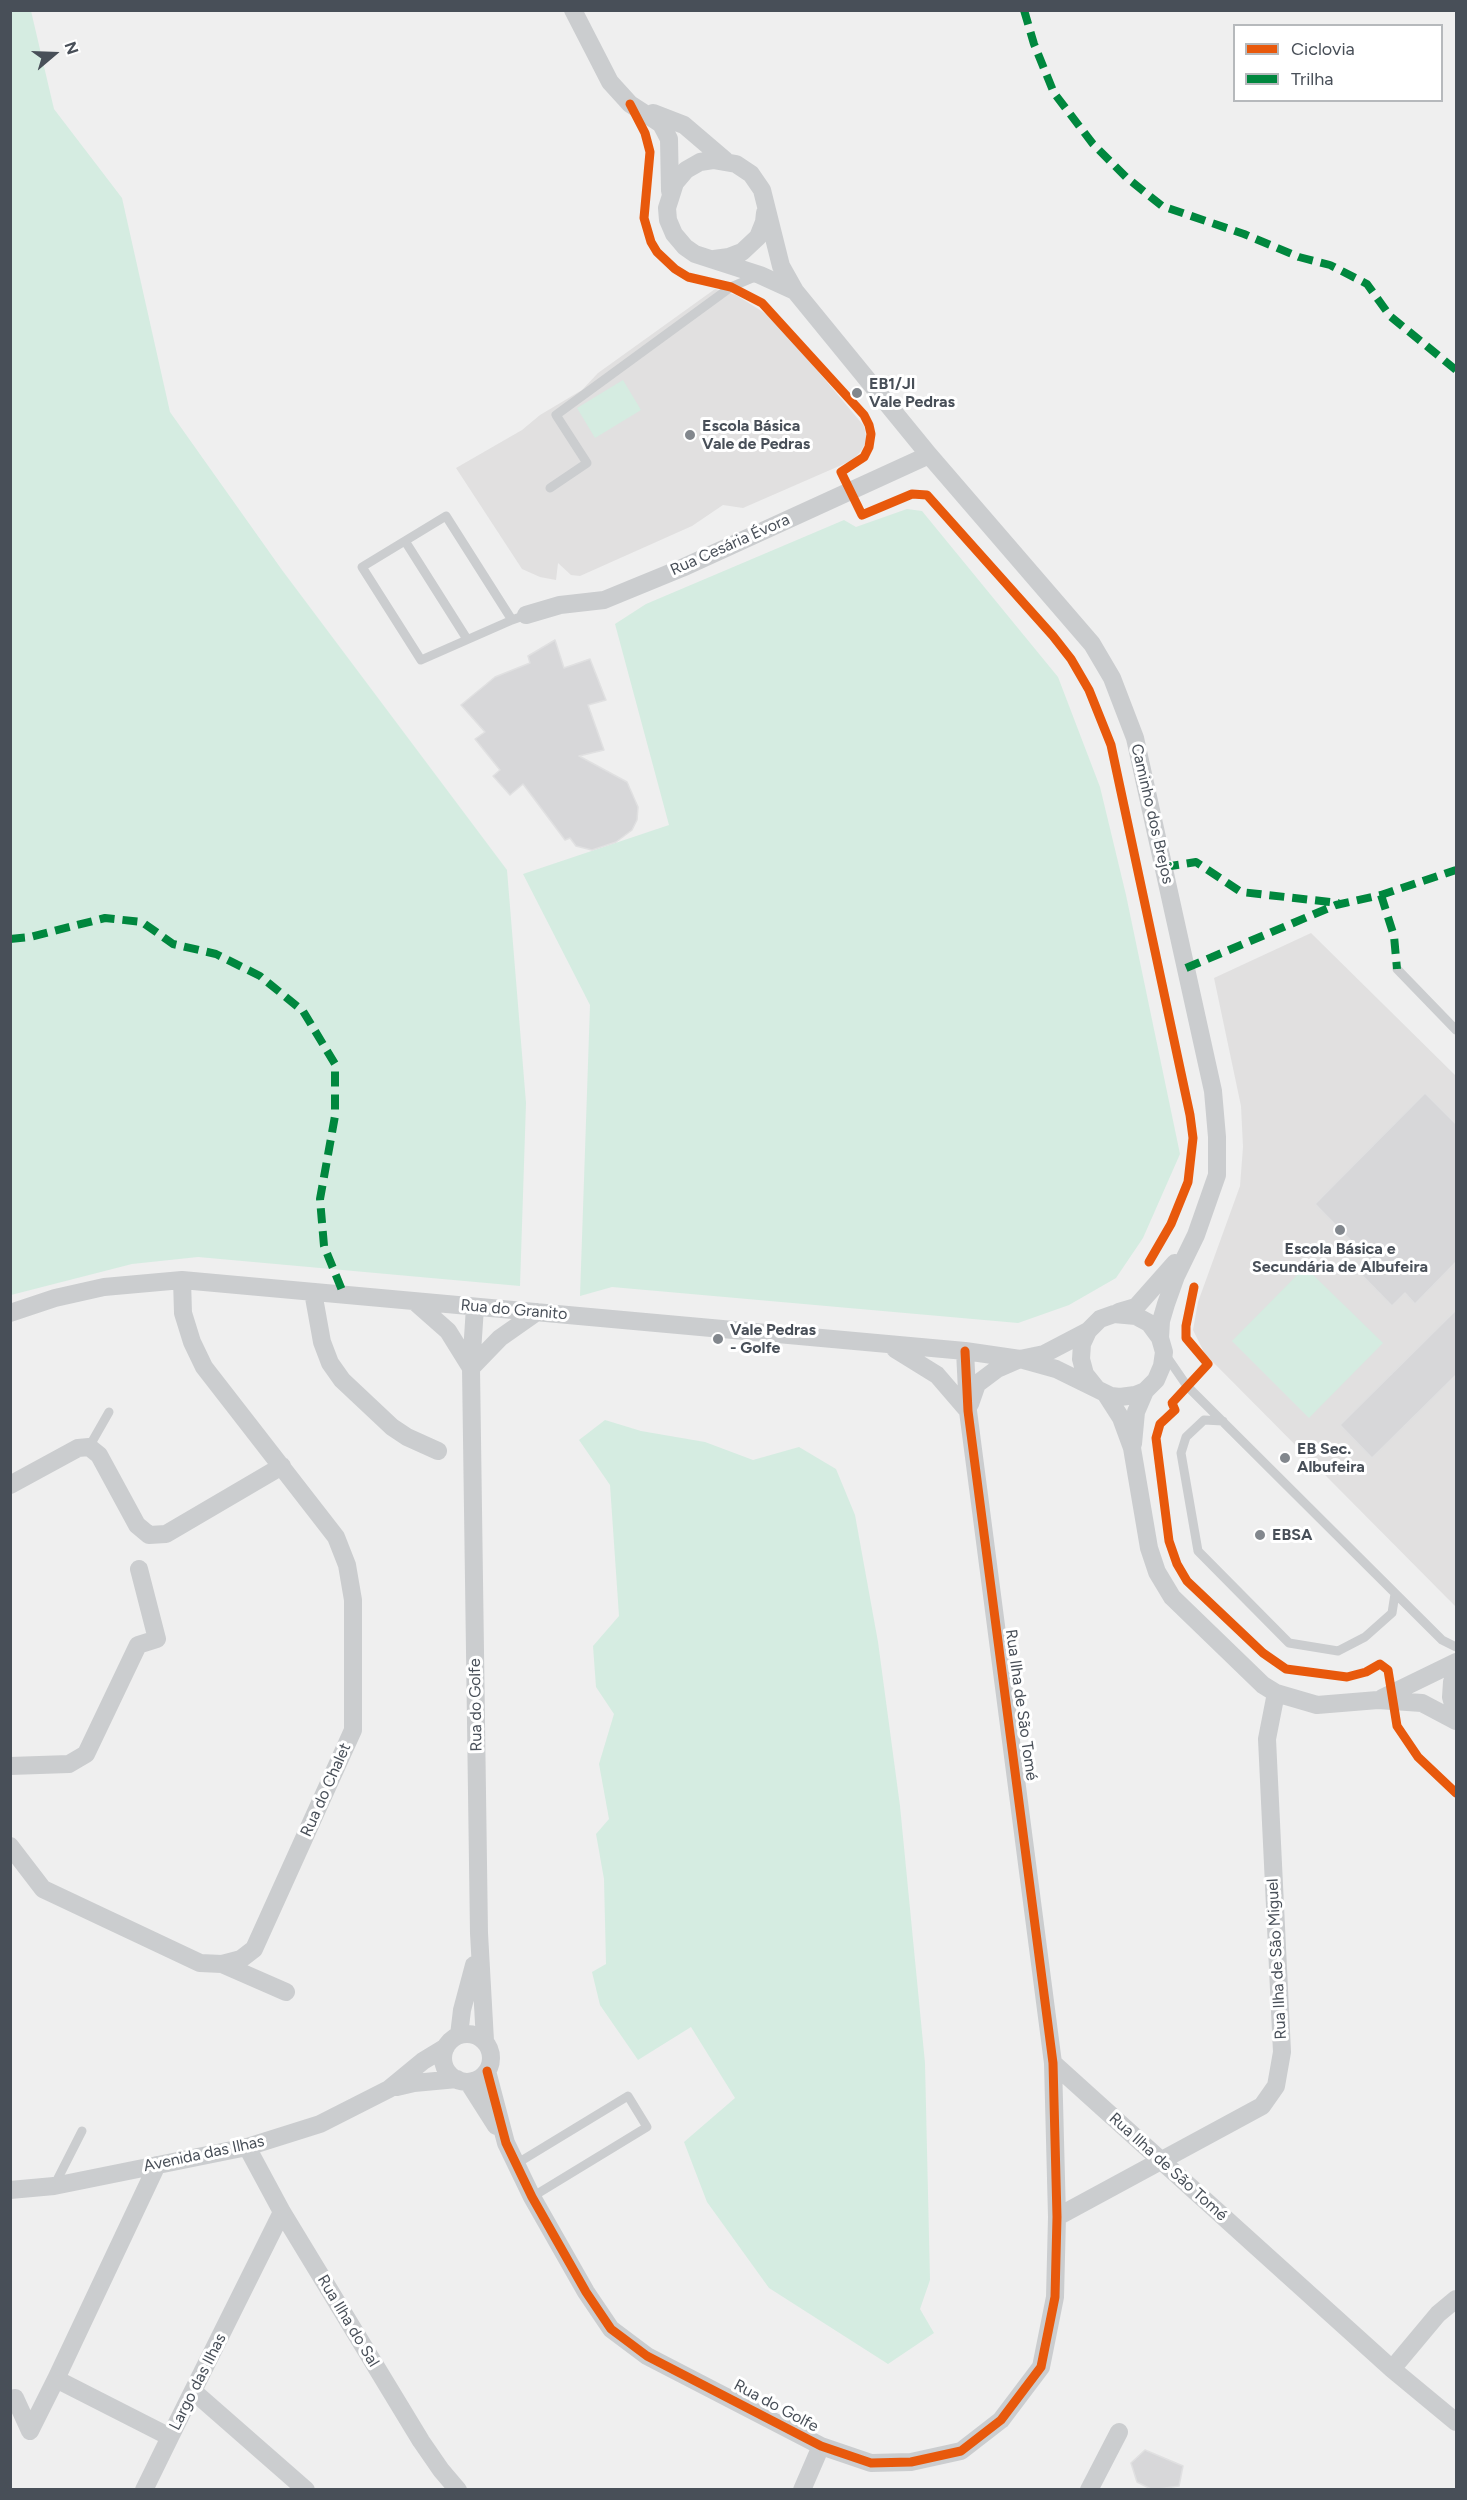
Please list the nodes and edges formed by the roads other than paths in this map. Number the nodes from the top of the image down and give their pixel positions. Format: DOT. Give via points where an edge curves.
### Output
graph roads {
  1 [pos="573,10"];
  2 [pos="630,104"];
  3 [pos="725,160"];
  4 [pos="670,193"];
  5 [pos="766,205"];
  6 [pos="714,259"];
  7 [pos="759,275"];
  8 [pos="795,291"];
  9 [pos="929,455"];
  10 [pos="550,488"];
  11 [pos="405,541"];
  12 [pos="519,617"];
  13 [pos="467,639"];
  14 [pos="1397,969"];
  15 [pos="1456,1030"];
  16 [pos="1196,1235"];
  17 [pos="182,1280"];
  18 [pos="314,1292"];
  19 [pos="414,1301"];
  20 [pos="475,1307"];
  21 [pos="537,1312"];
  22 [pos="10,1313"];
  23 [pos="1113,1314"];
  24 [pos="1088,1331"];
  25 [pos="886,1345"];
  26 [pos="1162,1345"];
  27 [pos="965,1351"];
  28 [pos="1020,1359"];
  29 [pos="471,1368"];
  30 [pos="1145,1390"];
  31 [pos="1101,1391"];
  32 [pos="109,1412"];
  33 [pos="968,1412"];
  34 [pos="1223,1421"];
  35 [pos="89,1448"];
  36 [pos="1132,1448"];
  37 [pos="438,1451"];
  38 [pos="282,1466"];
  39 [pos="10,1485"];
  40 [pos="139,1569"];
  41 [pos="1395,1594"];
  42 [pos="1456,1647"];
  43 [pos="1456,1662"];
  44 [pos="1456,1672"];
  45 [pos="1276,1693"];
  46 [pos="1378,1700"];
  47 [pos="1456,1715"];
  48 [pos="1456,1721"];
  49 [pos="10,1766"];
  50 [pos="10,1846"];
  51 [pos="479,1933"];
  52 [pos="222,1964"];
  53 [pos="286,1992"];
  54 [pos="452,2041"];
  55 [pos="485,2041"];
  56 [pos="1053,2063"];
  57 [pos="487,2071"];
  58 [pos="463,2080"];
  59 [pos="390,2089"];
  60 [pos="82,2131"];
  61 [pos="506,2142"];
  62 [pos="247,2147"];
  63 [pos="1160,2161"];
  64 [pos="516,2164"];
  65 [pos="157,2165"];
  66 [pos="54,2186"];
  67 [pos="10,2190"];
  68 [pos="532,2197"];
  69 [pos="282,2212"];
  70 [pos="1057,2217"];
  71 [pos="1456,2299"];
  72 [pos="1392,2369"];
  73 [pos="56,2379"];
  74 [pos="194,2391"];
  75 [pos="15,2398"];
  76 [pos="1450,2417"];
  77 [pos="1119,2432"];
  78 [pos="1456,2433"];
  79 [pos="170,2437"];
  80 [pos="821,2446"];
  81 [pos="144,2490"];
  82 [pos="306,2490"];
  83 [pos="458,2490"];
  84 [pos="802,2490"];
  85 [pos="1089,2490"];
  1 -- 2 [label="street" via="610,82"];
  2 -- 3 [label="street" via="684,125"];
  2 -- 4 [label="street" via="661,124 669,139"];
  3 -- 4 [label="street" via="700,162 686,170"];
  3 -- 5 [label="street" via="751,174"];
  4 -- 6 [label="street" via="668,220 674,234 695,254"];
  5 -- 6 [label="street" via="758,237 742,252"];
  5 -- 8 [label="street, Caminho dos Brejos" via="781,266"];
  6 -- 7 [label="street"];
  7 -- 8 [label="street"];
  7 -- 10 [label="lane" via="731,287 556,415 587,463"];
  8 -- 9 [label="street, Caminho dos Brejos"];
  9 -- 12 [label="street, Rua Cesária Évora" via="604,600 560,605"];
  9 -- 16 [label="street, Caminho dos Brejos" via="1092,644 1112,678 1135,738 1213,1091 1217,1175"];
  11 -- 12 [label="lane" via="446,516"];
  11 -- 13 [label="lane"];
  11 -- 13 [label="lane" via="362,567 422,660"];
  12 -- 13 [label="lane"];
  14 -- 15 [label="lane"];
  16 -- 23 [label="street, Caminho dos Brejos" via="1136,1307"];
  16 -- 26 [label="street, Caminho dos Brejos" via="1161,1321"];
  17 -- 18 [label="street, Rua do Granito"];
  17 -- 22 [label="street, Rua do Granito" via="104,1287"];
  17 -- 38 [label="street, Rua do Chalet" via="183,1313 204,1367"];
  18 -- 19 [label="street, Rua do Granito"];
  18 -- 37 [label="street" via="322,1342 342,1380 392,1427"];
  19 -- 20 [label="street, Rua do Granito"];
  19 -- 29 [label="street" via="448,1331"];
  20 -- 21 [label="street, Rua do Granito"];
  20 -- 29 [label="street, Rua do Golfe"];
  21 -- 25 [label="street, Rua do Granito"];
  21 -- 29 [label="street" via="500,1338"];
  23 -- 24 [label="street" via="1100,1319"];
  23 -- 26 [label="street" via="1136,1316 1153,1326"];
  24 -- 28 [label="street, Rua do Granito" via="1044,1354"];
  24 -- 31 [label="street" via="1082,1344 1084,1374"];
  25 -- 27 [label="street, Rua do Granito"];
  25 -- 33 [label="street" via="937,1375"];
  26 -- 30 [label="street" via="1162,1366 1156,1380"];
  26 -- 34 [label="lane" via="1187,1386"];
  27 -- 28 [label="street, Rua do Granito"];
  27 -- 33 [label="street, Rua Ilha de São Tomé"];
  28 -- 31 [label="street, Rua do Granito" via="1056,1369"];
  28 -- 33 [label="street" via="977,1384"];
  29 -- 51 [label="street, Rua do Golfe"];
  30 -- 31 [label="street" via="1120,1397"];
  30 -- 36 [label="street"];
  31 -- 36 [label="street" via="1121,1418"];
  32 -- 35 [label="lane"];
  33 -- 56 [label="street, Rua Ilha de São Tomé"];
  34 -- 41 [label="lane"];
  34 -- 41 [label="lane" via="1204,1420 1186,1437 1181,1453 1198,1551 1289,1643 1338,1651 1365,1637 1392,1613"];
  35 -- 38 [label="street" via="99,1455 137,1525 149,1535 172,1530"];
  35 -- 39 [label="street" via="78,1448"];
  36 -- 45 [label="street" via="1149,1548 1157,1572 1172,1597"];
  38 -- 52 [label="street, Rua do Chalet" via="336,1537 347,1565 352,1600 353,1730 254,1949 241,1959"];
  40 -- 49 [label="street" via="157,1639 138,1645 86,1755 69,1764"];
  41 -- 42 [label="lane" via="1442,1640"];
  43 -- 46 [label="street"];
  44 -- 47 [label="street" via="1451,1697"];
  45 -- 46 [label="street" via="1317,1705"];
  45 -- 63 [label="street, Rua Ilha de São Miguel" via="1267,1739 1282,2052 1276,2086 1262,2106"];
  46 -- 48 [label="street" via="1422,1703"];
  50 -- 52 [label="street" via="43,1889 200,1963"];
  51 -- 54 [label="street" via="471,1980"];
  51 -- 55 [label="street, Rua do Golfe"];
  52 -- 53 [label="street"];
  54 -- 55 [label="street" via="473,2034"];
  54 -- 58 [label="street" via="444,2062 451,2075"];
  54 -- 59 [label="street, Avenida das Ilhas"];
  55 -- 57 [label="street, Rua do Golfe" via="491,2056"];
  56 -- 63 [label="street, Rua Ilha de São Tomé"];
  56 -- 70 [label="street, Rua do Golfe"];
  57 -- 58 [label="street" via="476,2080"];
  57 -- 61 [label="street, Rua do Golfe"];
  58 -- 59 [label="street, Avenida das Ilhas" via="414,2083"];
  58 -- 61 [label="street"];
  59 -- 62 [label="street, Avenida das Ilhas" via="320,2124"];
  60 -- 66 [label="lane"];
  61 -- 64 [label="street, Rua do Golfe"];
  62 -- 65 [label="street, Avenida das Ilhas"];
  62 -- 69 [label="street, Rua Ilha do Sal"];
  63 -- 70 [label="street, Rua Ilha de São Miguel"];
  63 -- 72 [label="street, Rua Ilha de São Tomé"];
  64 -- 68 [label="street, Rua do Golfe"];
  64 -- 68 [label="lane" via="628,2096 647,2127"];
  65 -- 66 [label="street, Avenida das Ilhas"];
  65 -- 73 [label="street"];
  66 -- 67 [label="street, Avenida das Ilhas"];
  68 -- 80 [label="street, Rua do Golfe" via="611,2329 647,2356"];
  69 -- 74 [label="street, Largo das Ilhas"];
  69 -- 83 [label="street, Rua Ilha do Sal" via="421,2441"];
  70 -- 80 [label="street, Rua do Golfe" via="1055,2297 1041,2367 1001,2420 961,2451 911,2462 871,2463"];
  71 -- 72 [label="street" via="1438,2313"];
  72 -- 76 [label="street, Rua Ilha de São Tomé"];
  73 -- 75 [label="street" via="30,2431"];
  73 -- 79 [label="street, Largo das Ilhas"];
  74 -- 79 [label="street, Largo das Ilhas"];
  74 -- 82 [label="street"];
  76 -- 78 [label="street, Rua Ilha de São Tomé"];
  77 -- 85 [label="street"];
  79 -- 81 [label="street"];
  80 -- 84 [label="street"];
}
